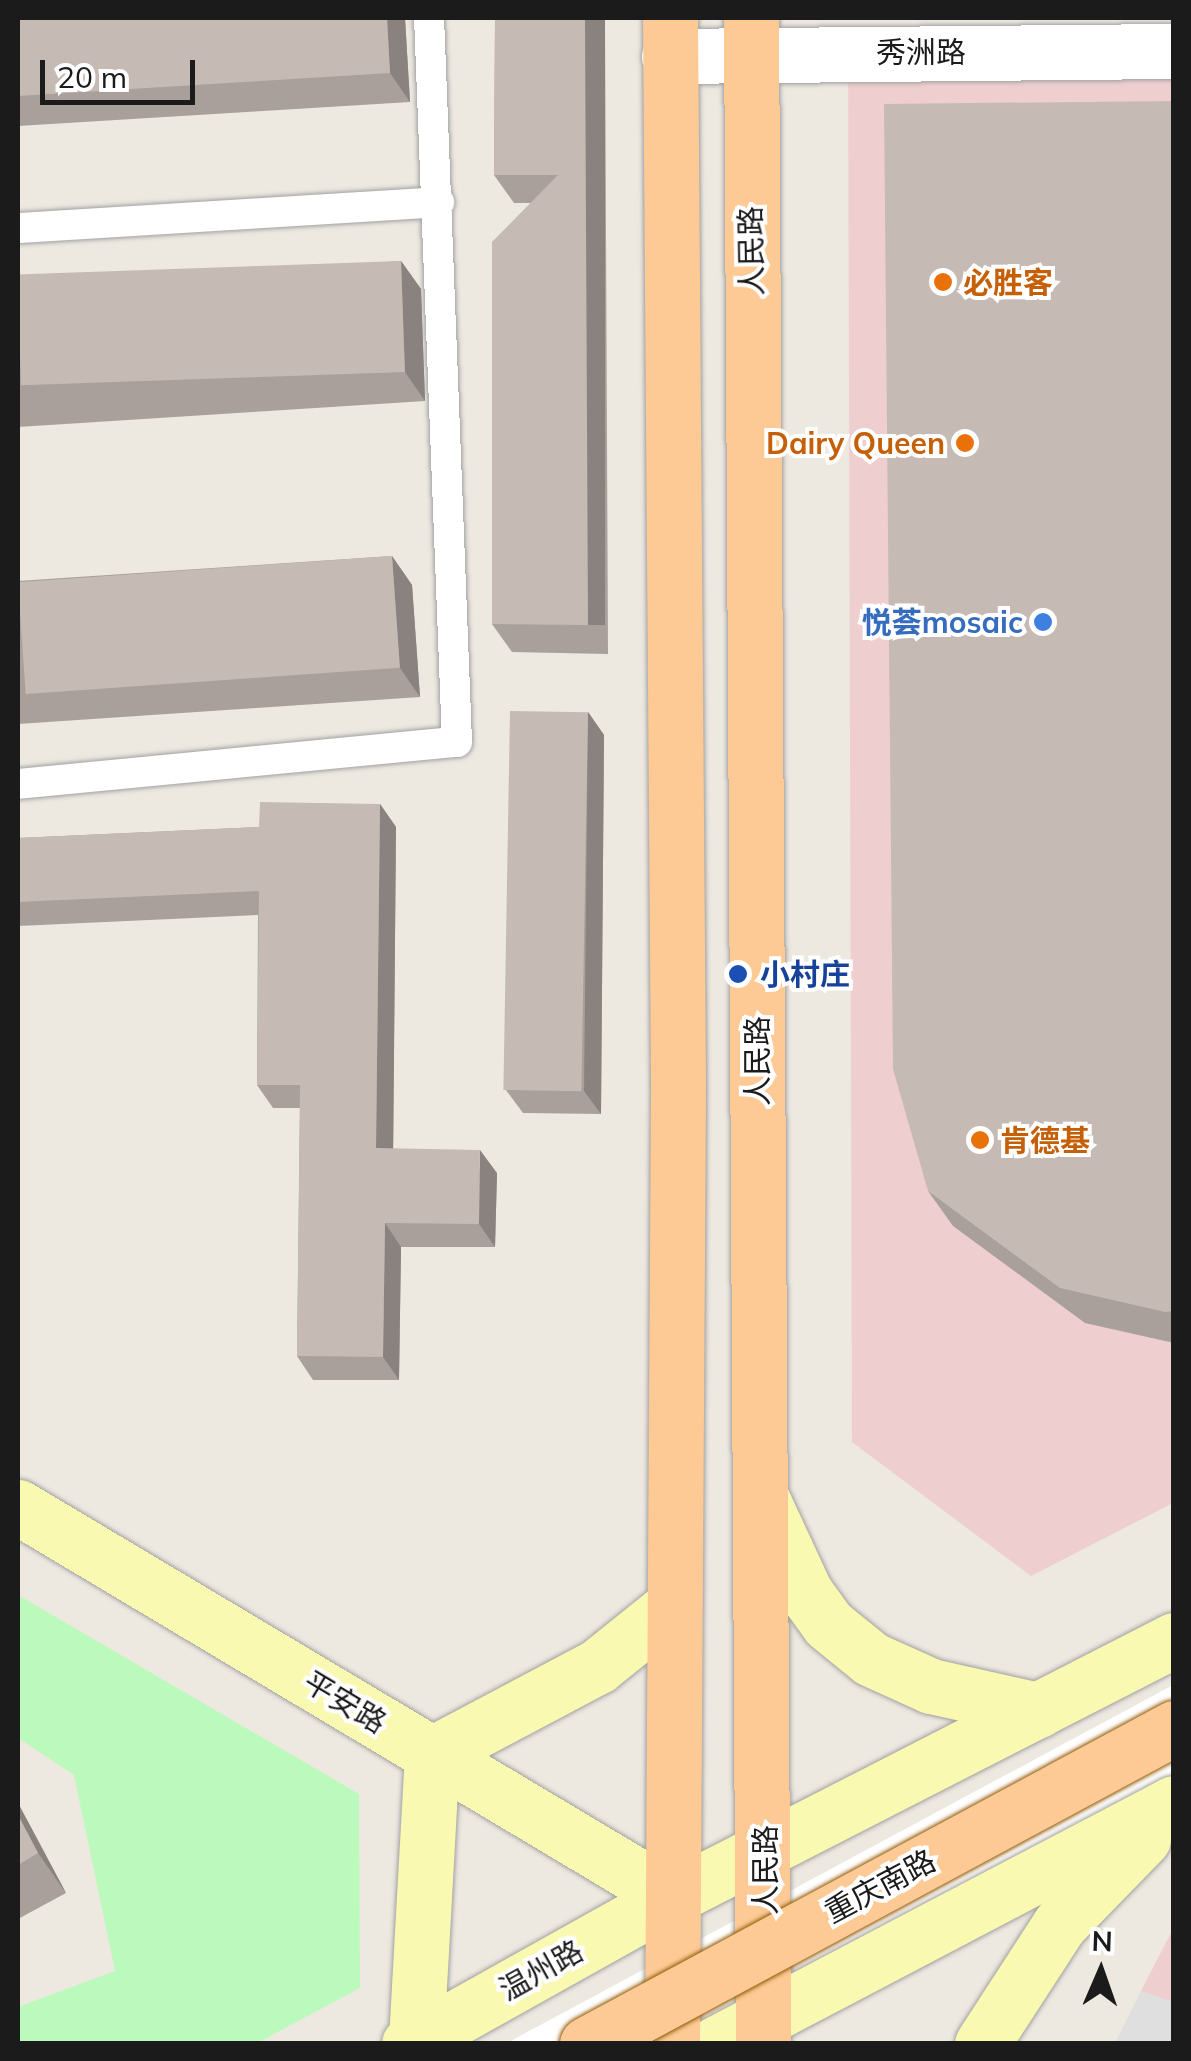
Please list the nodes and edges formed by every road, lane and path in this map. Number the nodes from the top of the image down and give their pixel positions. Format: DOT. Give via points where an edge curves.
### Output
graph roads {
  1 [pos="429,18"];
  2 [pos="751,36"];
  3 [pos="669,37"];
  4 [pos="1174,51"];
  5 [pos="439,202"];
  6 [pos="18,228"];
  7 [pos="18,784"];
  8 [pos="763,1501"];
  9 [pos="18,1507"];
  10 [pos="674,1605"];
  11 [pos="1174,1640"];
  12 [pos="1038,1710"];
  13 [pos="1174,1728"];
  14 [pos="432,1754"];
  15 [pos="1174,1803"];
  16 [pos="1174,1814"];
  17 [pos="766,1852"];
  18 [pos="672,1897"];
  19 [pos="763,2030"];
  20 [pos="413,2041"];
  21 [pos="587,2044"];
  22 [pos="672,2044"];
  23 [pos="715,2044"];
  24 [pos="982,2044"];
  1 -- 5 [label="lane"];
  2 -- 3 [label="street, 秀洲路"];
  2 -- 4 [label="street, 秀洲路"];
  2 -- 8 [label="main road, 人民路"];
  3 -- 10 [label="main road" via="678,1091"];
  5 -- 6 [label="lane"];
  5 -- 7 [label="lane" via="457,742"];
  8 -- 12 [label="main road" via="805,1592 828,1624 871,1659 931,1686"];
  8 -- 17 [label="main road, 人民路"];
  9 -- 14 [label="main road, 平安路"];
  10 -- 14 [label="main road" via="598,1666"];
  10 -- 18 [label="main road"];
  11 -- 12 [label="main road"];
  12 -- 17 [label="main road"];
  13 -- 21 [label="main road, 重庆南路, bridge"];
  14 -- 18 [label="main road, 平安路"];
  14 -- 20 [label="main road"];
  15 -- 19 [label="main road, 重庆南路"];
  16 -- 24 [label="main road" via="1122,1855 1060,1924"];
  17 -- 18 [label="main road"];
  17 -- 19 [label="main road, 人民路"];
  18 -- 20 [label="main road, 温州路"];
  18 -- 22 [label="main road"];
  19 -- 23 [label="main road, 重庆南路"];
}
